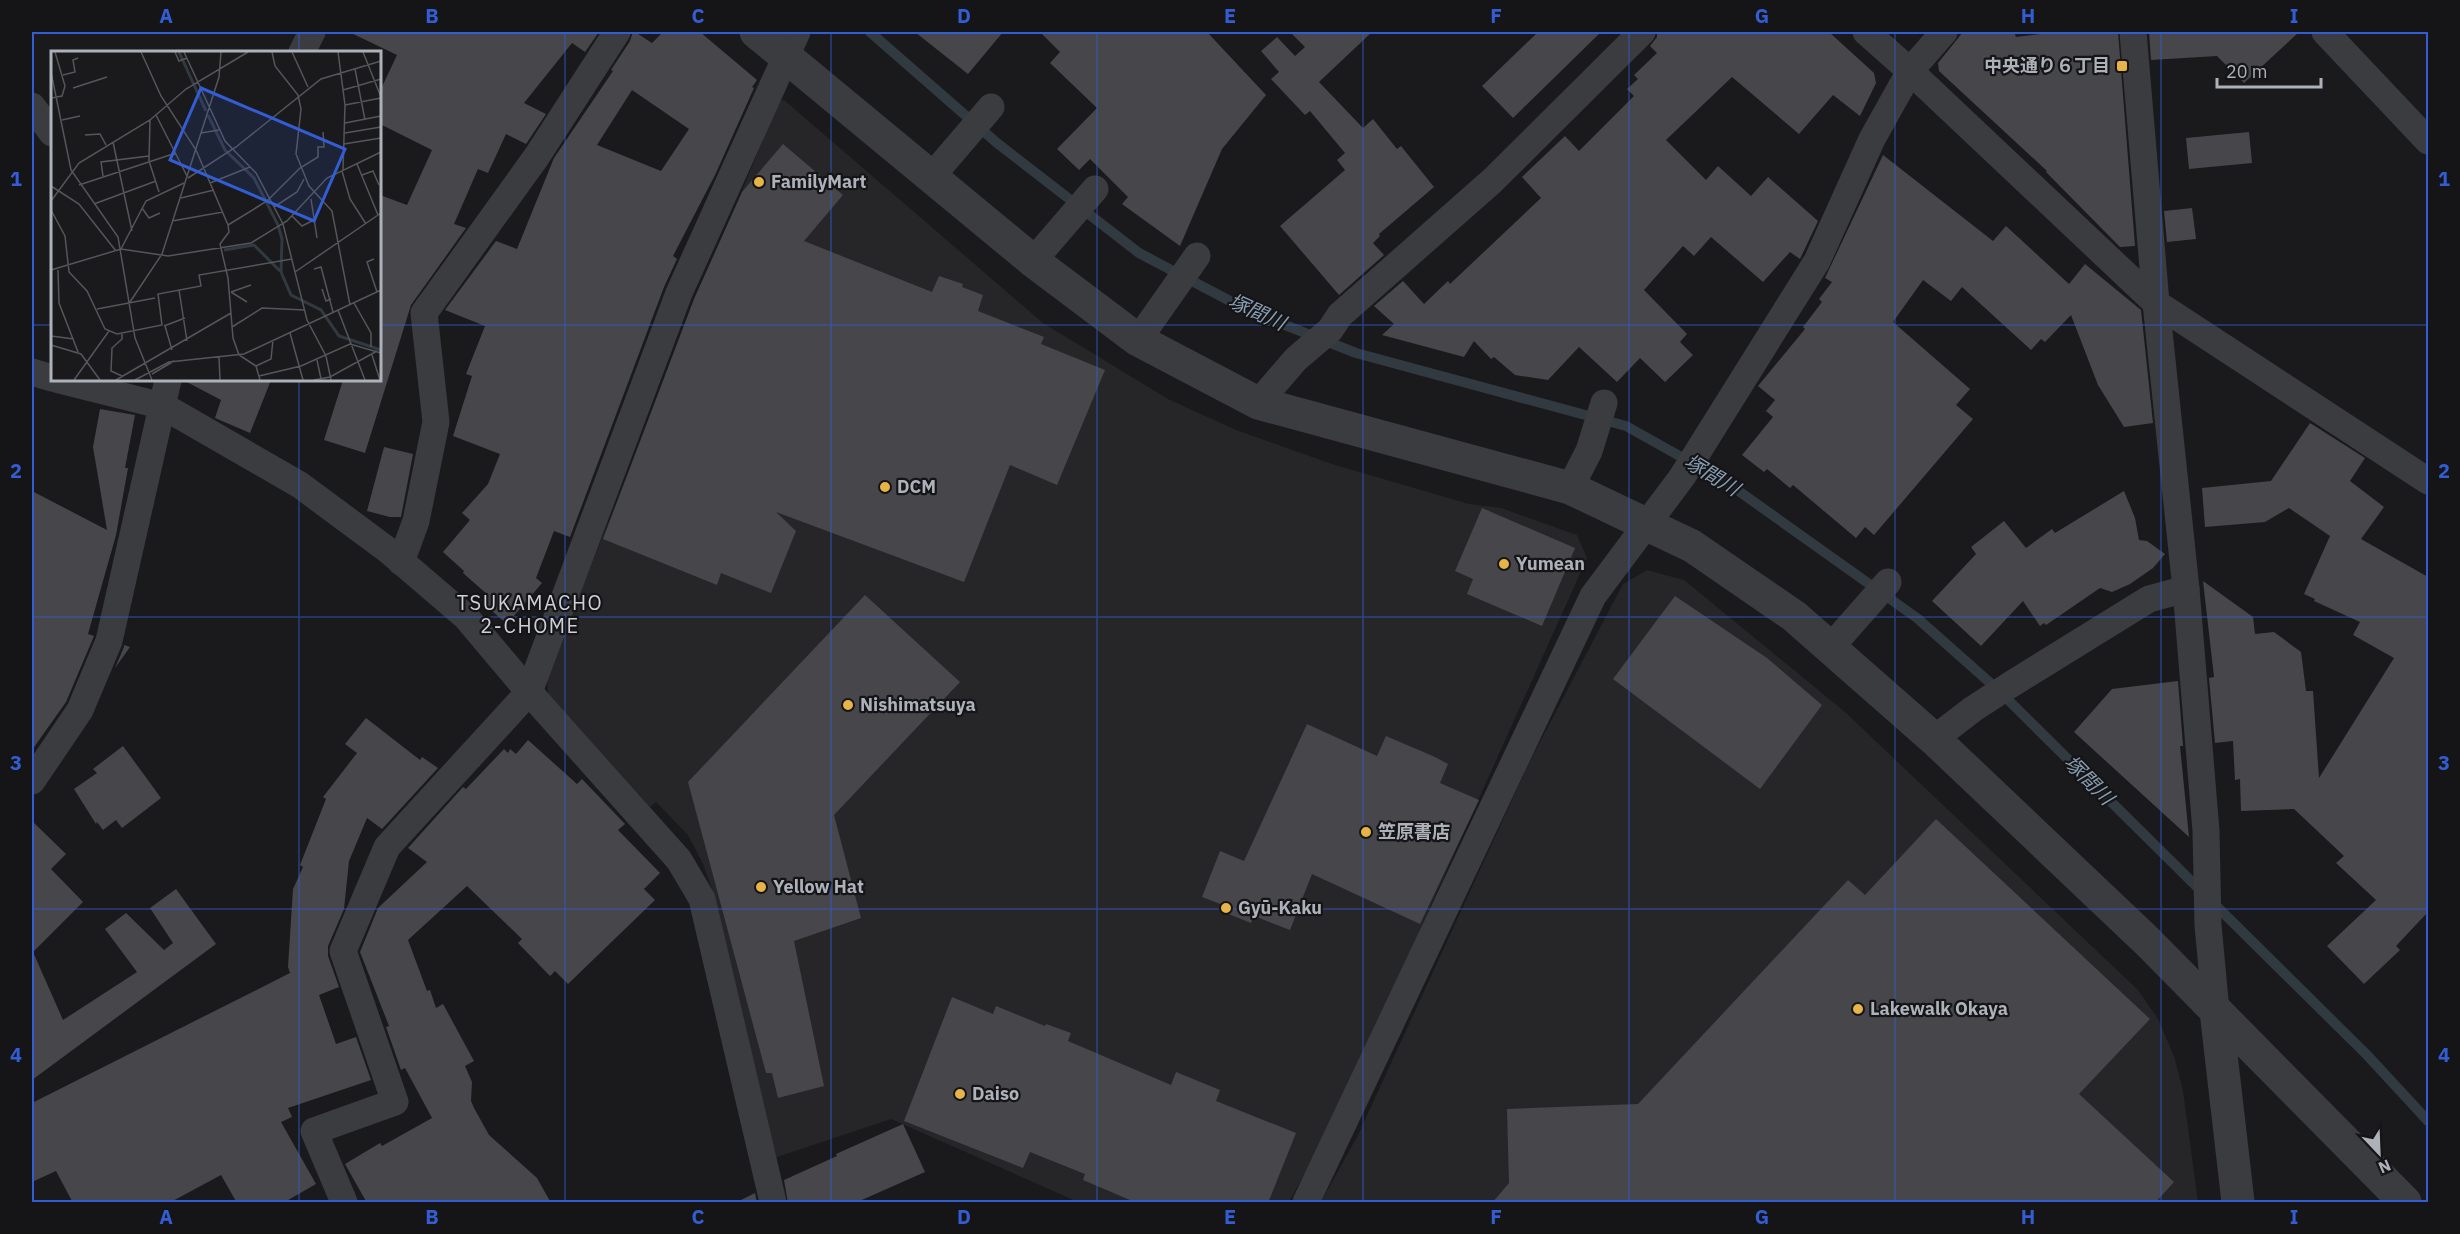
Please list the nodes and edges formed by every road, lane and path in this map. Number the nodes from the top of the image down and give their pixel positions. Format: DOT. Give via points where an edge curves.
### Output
graph roads {
  1 [pos="312,32"];
  2 [pos="617,32"];
  3 [pos="756,32"];
  4 [pos="1642,32"];
  5 [pos="1866,32"];
  6 [pos="1944,32"];
  7 [pos="2133,32"];
  8 [pos="2325,32"];
  9 [pos="791,44"];
  10 [pos="302,51"];
  11 [pos="1910,70"];
  12 [pos="32,106"];
  13 [pos="991,107"];
  14 [pos="51,132"];
  15 [pos="2428,141"];
  16 [pos="932,176"];
  17 [pos="1095,189"];
  18 [pos="1197,256"];
  19 [pos="1033,261"];
  20 [pos="2156,303"];
  21 [pos="1138,340"];
  22 [pos="32,372"];
  23 [pos="51,378"];
  24 [pos="63,381"];
  25 [pos="168,381"];
  26 [pos="1258,403"];
  27 [pos="1604,403"];
  28 [pos="162,406"];
  29 [pos="2428,481"];
  30 [pos="1570,488"];
  31 [pos="1646,523"];
  32 [pos="401,562"];
  33 [pos="1888,582"];
  34 [pos="2186,589"];
  35 [pos="1830,648"];
  36 [pos="529,692"];
  37 [pos="1934,740"];
  38 [pos="32,781"];
  39 [pos="2216,1011"];
  40 [pos="344,1203"];
  41 [pos="773,1203"];
  42 [pos="1306,1203"];
  43 [pos="2238,1203"];
  44 [pos="2405,1203"];
  1 -- 10 [label="street"];
  2 -- 32 [label="street" via="537,156 424,313 436,422 416,521"];
  3 -- 9 [label="street"];
  4 -- 26 [label="street" via="1492,181 1340,315"];
  5 -- 11 [label="street"];
  6 -- 11 [label="street"];
  7 -- 20 [label="street"];
  8 -- 15 [label="street"];
  9 -- 16 [label="street"];
  9 -- 36 [label="street" via="679,293"];
  11 -- 20 [label="street"];
  11 -- 31 [label="street" via="1872,138 1817,261 1682,477"];
  12 -- 14 [label="street"];
  13 -- 16 [label="street"];
  16 -- 19 [label="street"];
  17 -- 19 [label="street"];
  18 -- 21 [label="street"];
  19 -- 21 [label="street"];
  20 -- 29 [label="street"];
  20 -- 34 [label="street"];
  21 -- 26 [label="street"];
  22 -- 23 [label="street"];
  24 -- 28 [label="street"];
  25 -- 28 [label="street"];
  26 -- 30 [label="street"];
  27 -- 30 [label="street" via="1589,450"];
  28 -- 32 [label="street" via="300,485"];
  28 -- 38 [label="street" via="109,641 80,710"];
  30 -- 31 [label="street"];
  31 -- 35 [label="street" via="1692,546 1794,616"];
  31 -- 42 [label="street" via="1593,596"];
  32 -- 36 [label="street" via="466,617"];
  33 -- 35 [label="street"];
  34 -- 37 [label="street" via="2149,599 2010,685"];
  34 -- 39 [label="street"];
  35 -- 37 [label="street"];
  36 -- 40 [label="street" via="387,847 343,951 395,1102 314,1131"];
  36 -- 41 [label="street" via="679,860 702,899"];
  37 -- 39 [label="street"];
  39 -- 43 [label="street"];
  39 -- 44 [label="street"];
}
